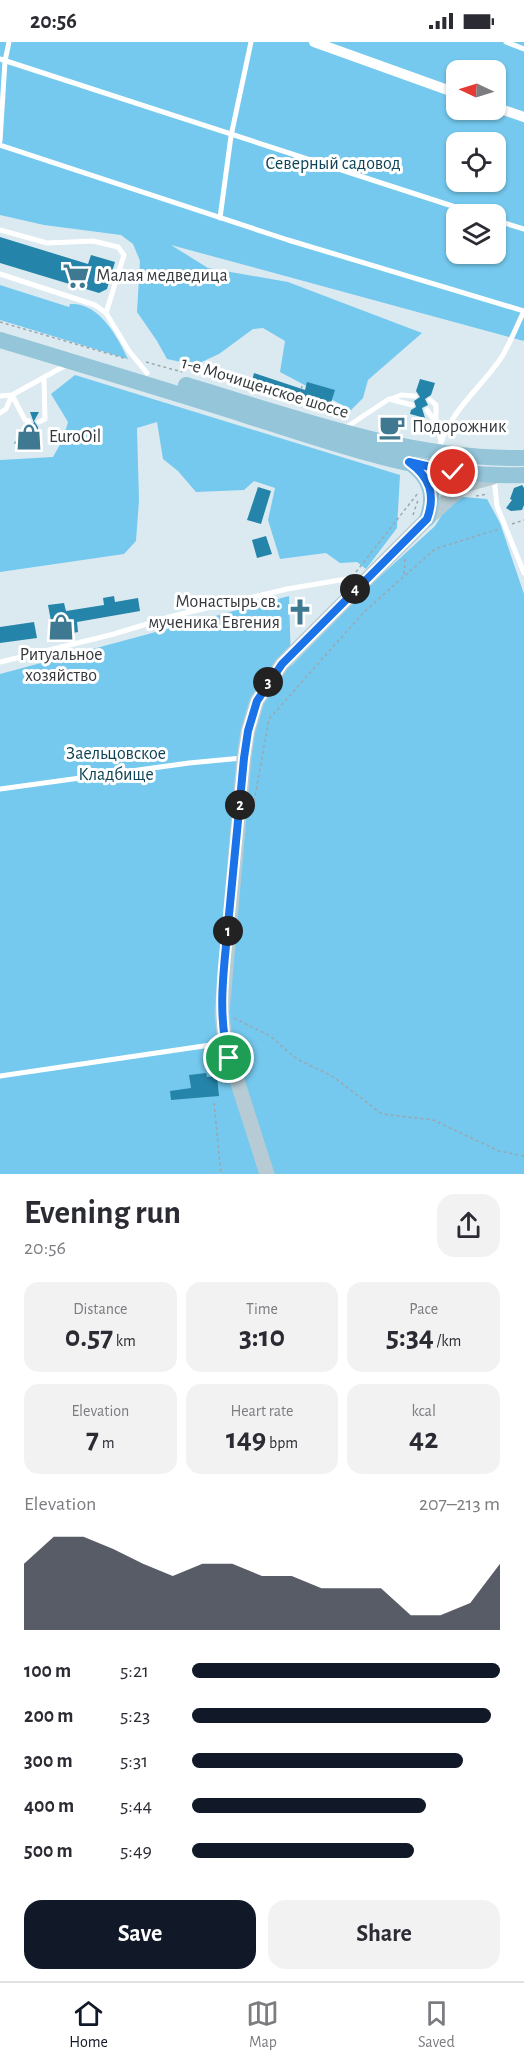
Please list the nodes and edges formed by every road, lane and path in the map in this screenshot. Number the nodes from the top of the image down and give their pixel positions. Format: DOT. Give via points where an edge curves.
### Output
graph roads {
  1 [pos="9,42"];
  2 [pos="251,42"];
  3 [pos="314,42"];
  4 [pos="506,42"];
  5 [pos="524,49"];
  6 [pos="2,60"];
  7 [pos="446,89"];
  8 [pos="506,111"];
  9 [pos="524,117"];
  10 [pos="231,136"];
  11 [pos="0,141"];
  12 [pos="0,145"];
  13 [pos="446,204"];
  14 [pos="220,218"];
  15 [pos="506,223"];
  16 [pos="524,229"];
  17 [pos="0,230"];
  18 [pos="0,274"];
  19 [pos="524,311"];
  20 [pos="106,313"];
  21 [pos="0,329"];
  22 [pos="0,340"];
  23 [pos="72,362"];
  24 [pos="147,373"];
  25 [pos="44,377"];
  26 [pos="302,386"];
  27 [pos="12,395"];
  28 [pos="0,396"];
  29 [pos="415,396"];
  30 [pos="389,399"];
  31 [pos="430,400"];
  32 [pos="412,405"];
  33 [pos="296,410"];
  34 [pos="427,410"];
  35 [pos="0,412"];
  36 [pos="29,421"];
  37 [pos="39,422"];
  38 [pos="436,423"];
  39 [pos="339,431"];
  40 [pos="440,447"];
  41 [pos="482,457"];
  42 [pos="524,458"];
  43 [pos="409,462"];
  44 [pos="524,475"];
  45 [pos="495,484"];
  46 [pos="429,485"];
  47 [pos="471,485"];
  48 [pos="427,519"];
  49 [pos="524,520"];
  50 [pos="505,527"];
  51 [pos="524,573"];
  52 [pos="357,580"];
  53 [pos="0,662"];
  54 [pos="244,758"];
  55 [pos="0,789"];
  56 [pos="252,812"];
  57 [pos="233,1027"];
  58 [pos="225,1043"];
  59 [pos="0,1076"];
  60 [pos="214,1103"];
  61 [pos="524,1156"];
  62 [pos="221,1174"];
  63 [pos="267,1174"];
  1 -- 6 [label="lane"];
  2 -- 10 [label="lane"];
  3 -- 7 [label="street"];
  4 -- 5 [label="lane"];
  6 -- 10 [label="lane"];
  6 -- 11 [label="lane"];
  8 -- 9 [label="street"];
  10 -- 13 [label="lane"];
  10 -- 14 [label="lane"];
  12 -- 14 [label="lane"];
  14 -- 19 [label="lane"];
  15 -- 16 [label="lane"];
  17 -- 20 [label="lane" via="47,243 93,241 118,247 124,255"];
  18 -- 20 [label="lane" via="80,299"];
  19 -- 40 [label="lane" via="500,360 461,406"];
  20 -- 24 [label="lane"];
  21 -- 24 [label="main road, 1-е Мочищенское шоссе"];
  22 -- 23 [label="main road"];
  23 -- 25 [label="lane"];
  23 -- 43 [label="main road" via="334,443"];
  24 -- 39 [label="main road, 1-е Мочищенское шоссе"];
  25 -- 27 [label="lane"];
  25 -- 37 [label="lane" via="45,419"];
  26 -- 33 [label="path"];
  27 -- 28 [label="lane"];
  27 -- 35 [label="lane" via="6,409"];
  27 -- 36 [label="lane"];
  29 -- 30 [label="lane"];
  30 -- 32 [label="lane"];
  30 -- 39 [label="lane"];
  31 -- 38 [label="lane" via="436,405"];
  34 -- 38 [label="lane"];
  38 -- 40 [label="lane"];
  39 -- 40 [label="main road, 1-е Мочищенское шоссе"];
  40 -- 41 [label="main road, 1-е Мочищенское шоссе"];
  41 -- 42 [label="main road, 1-е Мочищенское шоссе"];
  41 -- 47 [label="main road"];
  43 -- 46 [label="main road" via="420,470"];
  43 -- 47 [label="main road"];
  44 -- 45 [label="main road"];
  45 -- 47 [label="main road"];
  45 -- 47 [label="path"];
  45 -- 50 [label="lane"];
  46 -- 48 [label="main road" via="432,497"];
  46 -- 52 [label="path" via="420,490 364,558"];
  47 -- 48 [label="street"];
  48 -- 52 [label="street"];
  49 -- 50 [label="path"];
  50 -- 51 [label="lane"];
  50 -- 56 [label="path" via="435,549 363,612 269,719"];
  52 -- 53 [label="lane" via="287,589"];
  52 -- 54 [label="street" via="268,682 252,716"];
  54 -- 55 [label="lane"];
  54 -- 58 [label="street" via="223,991"];
  57 -- 61 [label="path" via="231,1016 270,1036 297,1059 332,1076 382,1114 433,1120 499,1151"];
  58 -- 59 [label="lane"];
  58 -- 63 [label="street"];
  60 -- 62 [label="path"];
}
